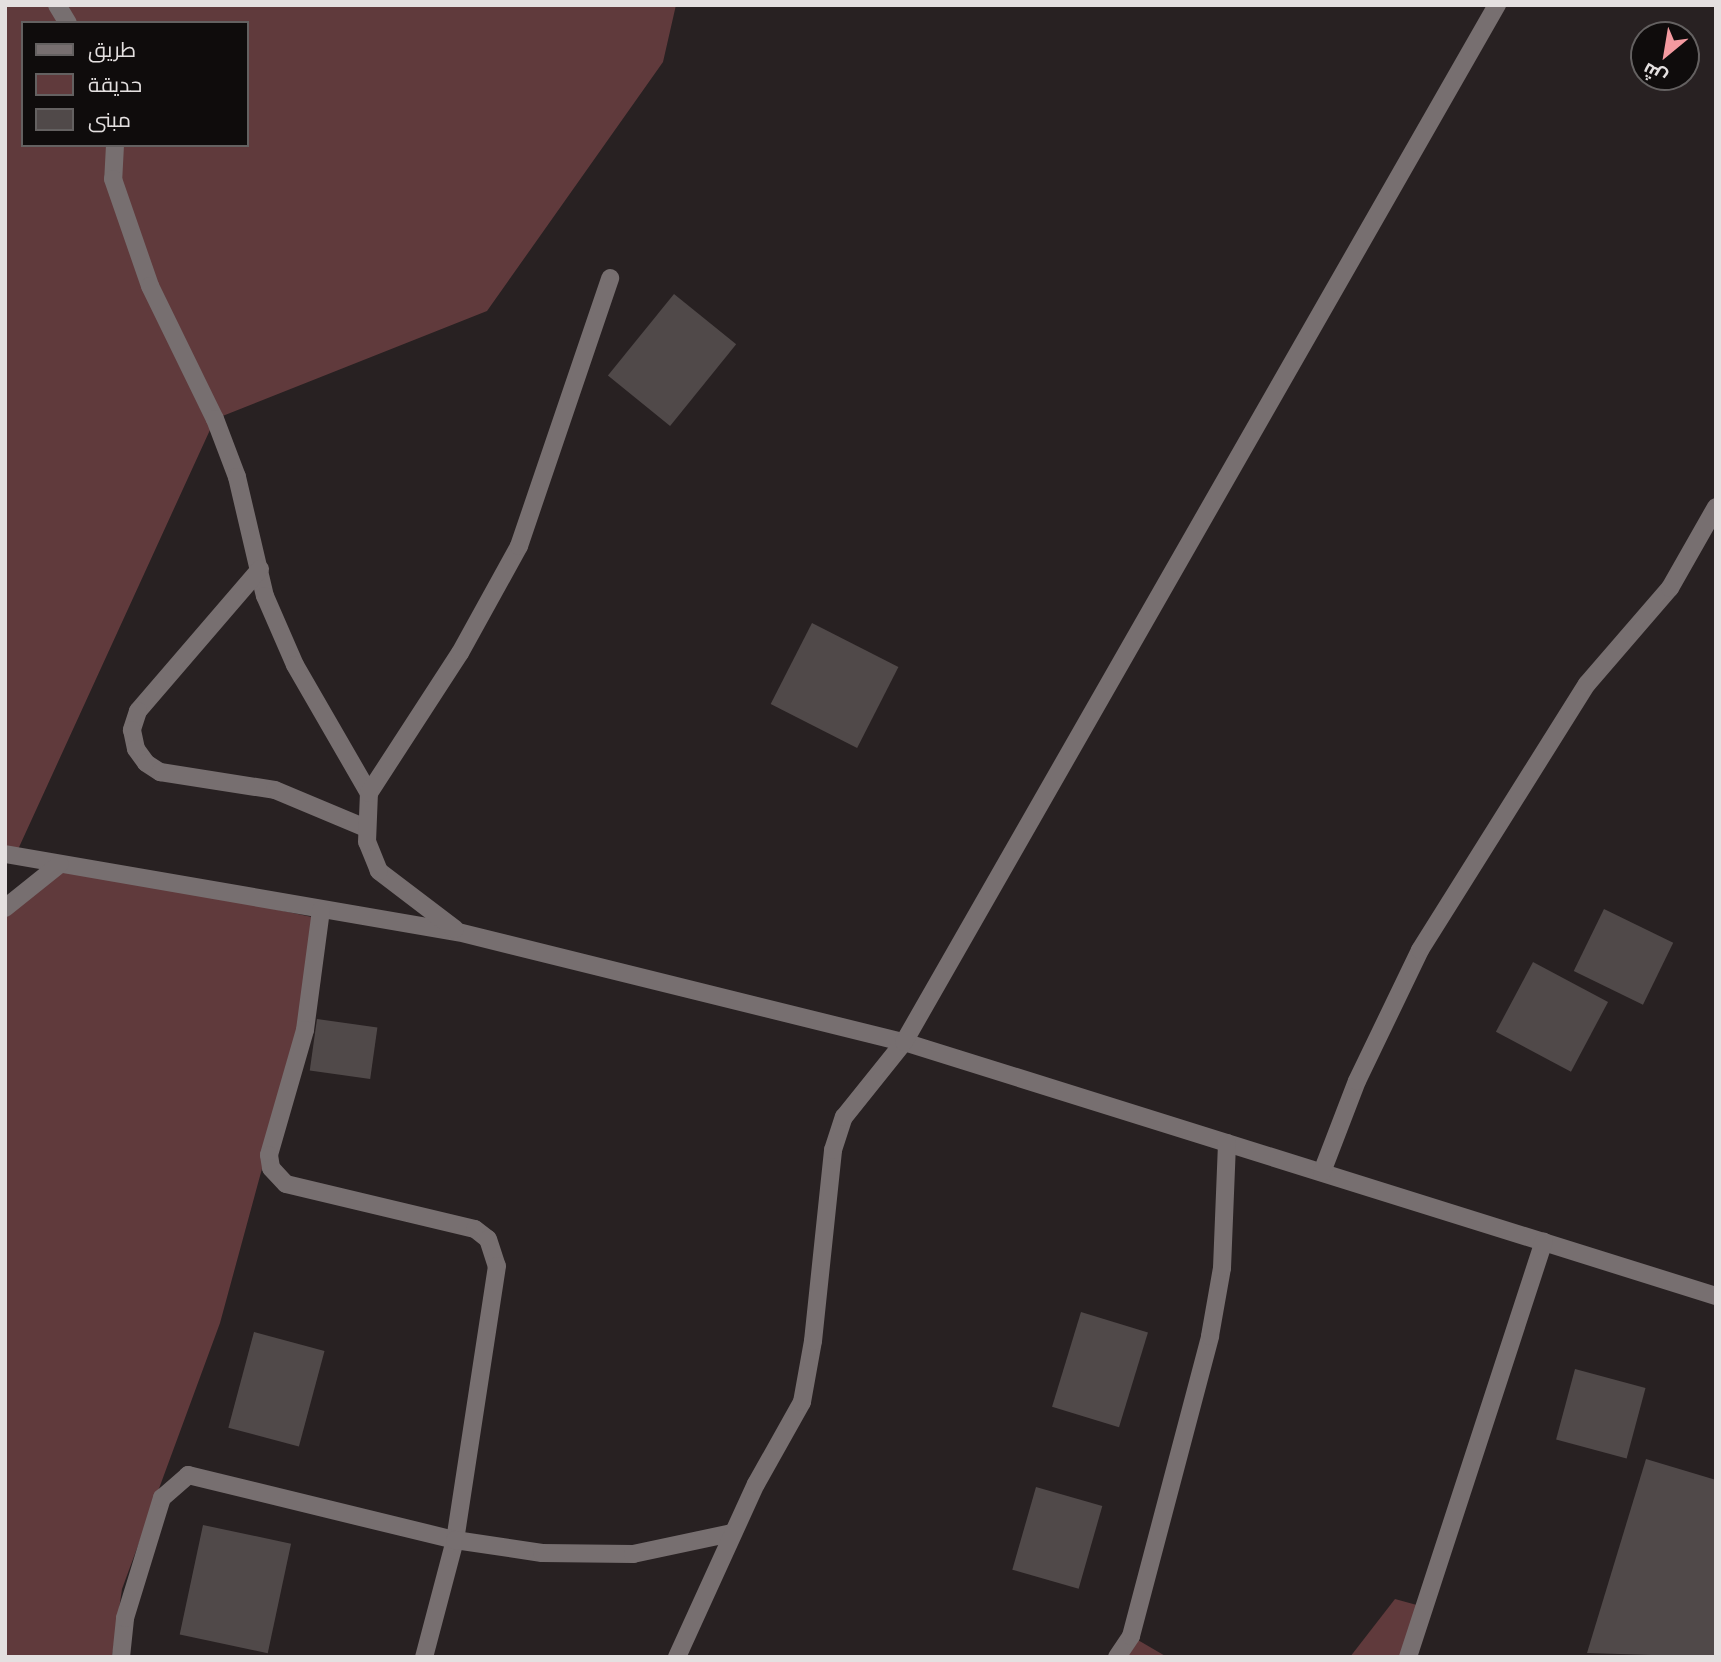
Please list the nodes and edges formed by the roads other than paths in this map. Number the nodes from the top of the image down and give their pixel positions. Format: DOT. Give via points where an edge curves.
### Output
graph roads {
  1 [pos="57,5"];
  2 [pos="1497,5"];
  3 [pos="67,21"];
  4 [pos="115,147"];
  5 [pos="610,278"];
  6 [pos="1716,507"];
  7 [pos="260,569"];
  8 [pos="369,793"];
  9 [pos="366,828"];
  10 [pos="5,853"];
  11 [pos="60,864"];
  12 [pos="5,908"];
  13 [pos="321,910"];
  14 [pos="458,932"];
  15 [pos="904,1042"];
  16 [pos="1227,1143"];
  17 [pos="1322,1172"];
  18 [pos="1544,1242"];
  19 [pos="1716,1296"];
  20 [pos="732,1533"];
  21 [pos="455,1540"];
  22 [pos="121,1657"];
  23 [pos="424,1657"];
  24 [pos="677,1657"];
  25 [pos="1118,1657"];
  26 [pos="1408,1657"];
  1 -- 3 [label="street"];
  2 -- 15 [label="street"];
  4 -- 7 [label="street" via="113,179 150,286 215,419 237,477"];
  5 -- 8 [label="street" via="519,546 460,653"];
  6 -- 17 [label="street" via="1670,588 1587,684 1420,950 1357,1081"];
  7 -- 8 [label="street" via="265,596 295,665"];
  7 -- 9 [label="street" via="138,711 132,730 136,749 160,772 275,790"];
  8 -- 9 [label="street"];
  9 -- 14 [label="street" via="379,871"];
  10 -- 11 [label="street"];
  11 -- 12 [label="street"];
  11 -- 13 [label="street"];
  13 -- 14 [label="street"];
  13 -- 21 [label="street" via="305,1030 269,1155 271,1168 286,1184 475,1229 491,1246 497,1266"];
  14 -- 15 [label="street"];
  15 -- 16 [label="street"];
  15 -- 20 [label="street" via="858,1096 838,1133 807,1381 795,1419"];
  16 -- 17 [label="street"];
  16 -- 25 [label="street" via="1222,1268 1210,1336 1131,1636"];
  17 -- 18 [label="street"];
  18 -- 19 [label="street"];
  18 -- 26 [label="street"];
  20 -- 21 [label="street" via="680,1547 587,1557"];
  20 -- 24 [label="street"];
  21 -- 22 [label="street" via="188,1475 162,1498 125,1618"];
  21 -- 23 [label="street"];
}
